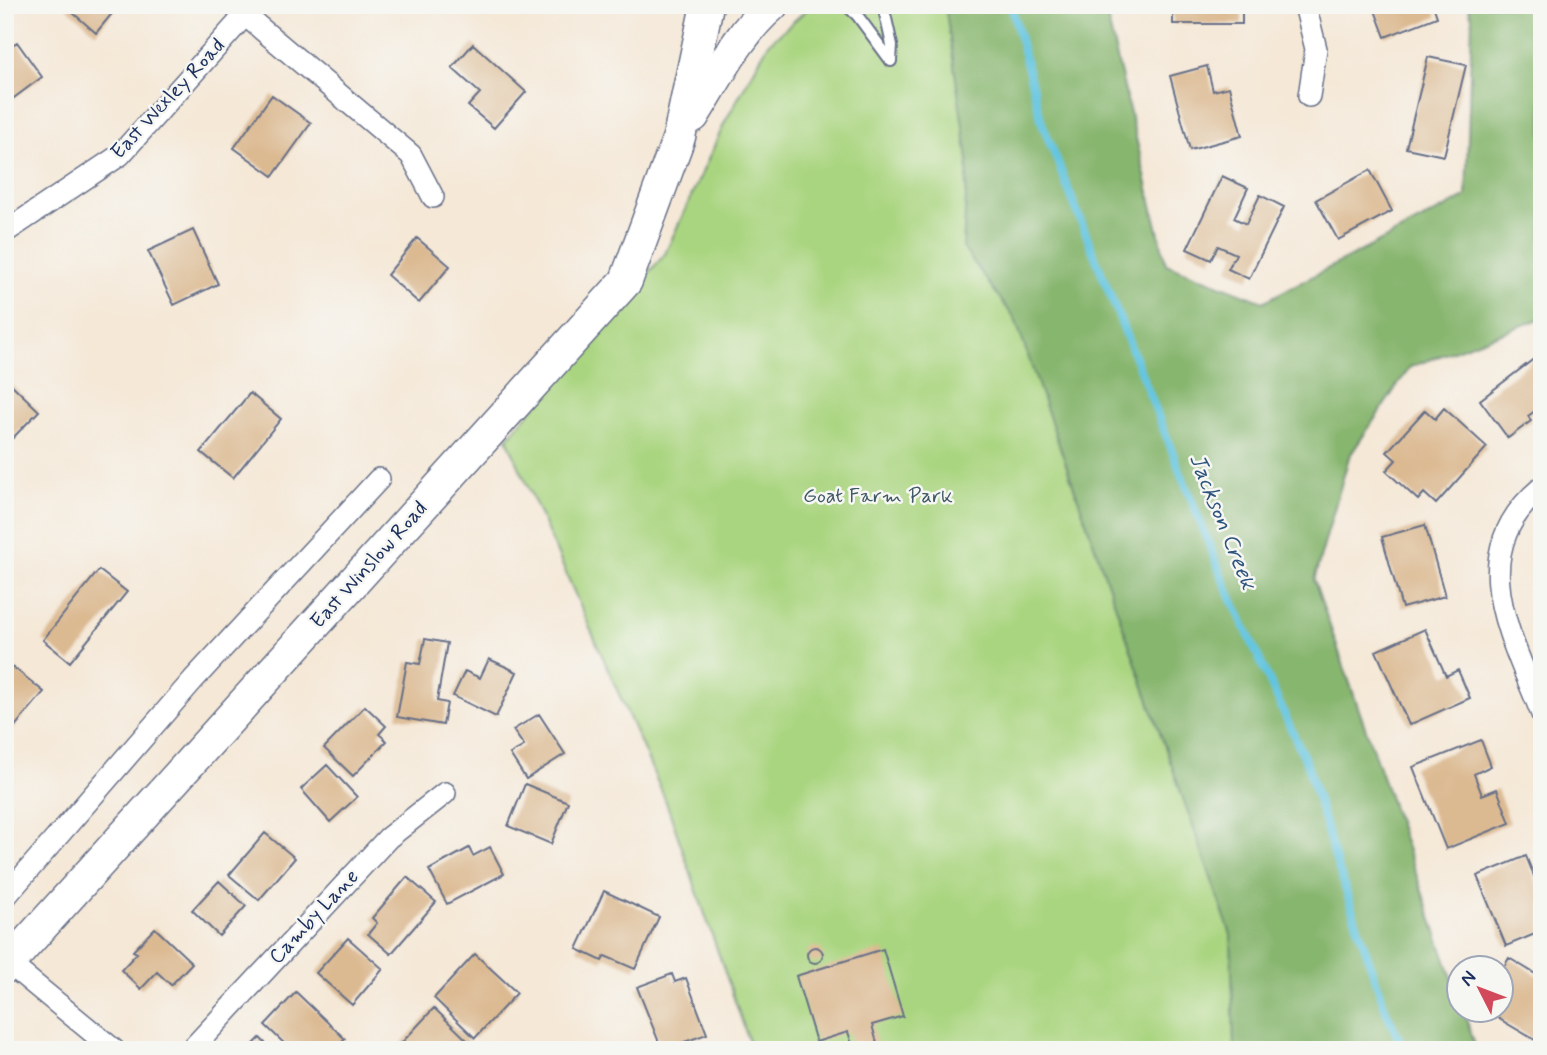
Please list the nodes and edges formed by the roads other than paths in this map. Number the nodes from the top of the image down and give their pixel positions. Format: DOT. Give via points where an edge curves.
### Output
graph roads {
  1 [pos="707,5"];
  2 [pos="772,5"];
  3 [pos="846,5"];
  4 [pos="883,5"];
  5 [pos="1305,5"];
  6 [pos="244,9"];
  7 [pos="1309,96"];
  8 [pos="679,137"];
  9 [pos="433,197"];
  10 [pos="5,232"];
  11 [pos="379,479"];
  12 [pos="1542,487"];
  13 [pos="1542,715"];
  14 [pos="445,793"];
  15 [pos="5,897"];
  16 [pos="6,963"];
  17 [pos="114,1050"];
  18 [pos="191,1050"];
  1 -- 8 [label="main road, East Winslow Road"];
  2 -- 8 [label="main road, East Winslow Road" via="754,21 726,60"];
  3 -- 4 [label="lane" via="891,61"];
  5 -- 7 [label="street" via="1316,49"];
  6 -- 9 [label="street" via="411,155"];
  6 -- 10 [label="street, East Wexley Road" via="120,155"];
  8 -- 16 [label="main road, East Winslow Road" via="626,281"];
  11 -- 15 [label="street" via="193,680"];
  12 -- 13 [label="street" via="1511,525 1498,571 1504,618"];
  14 -- 18 [label="street, Camby Lane" via="388,838"];
  16 -- 17 [label="street"];
}
